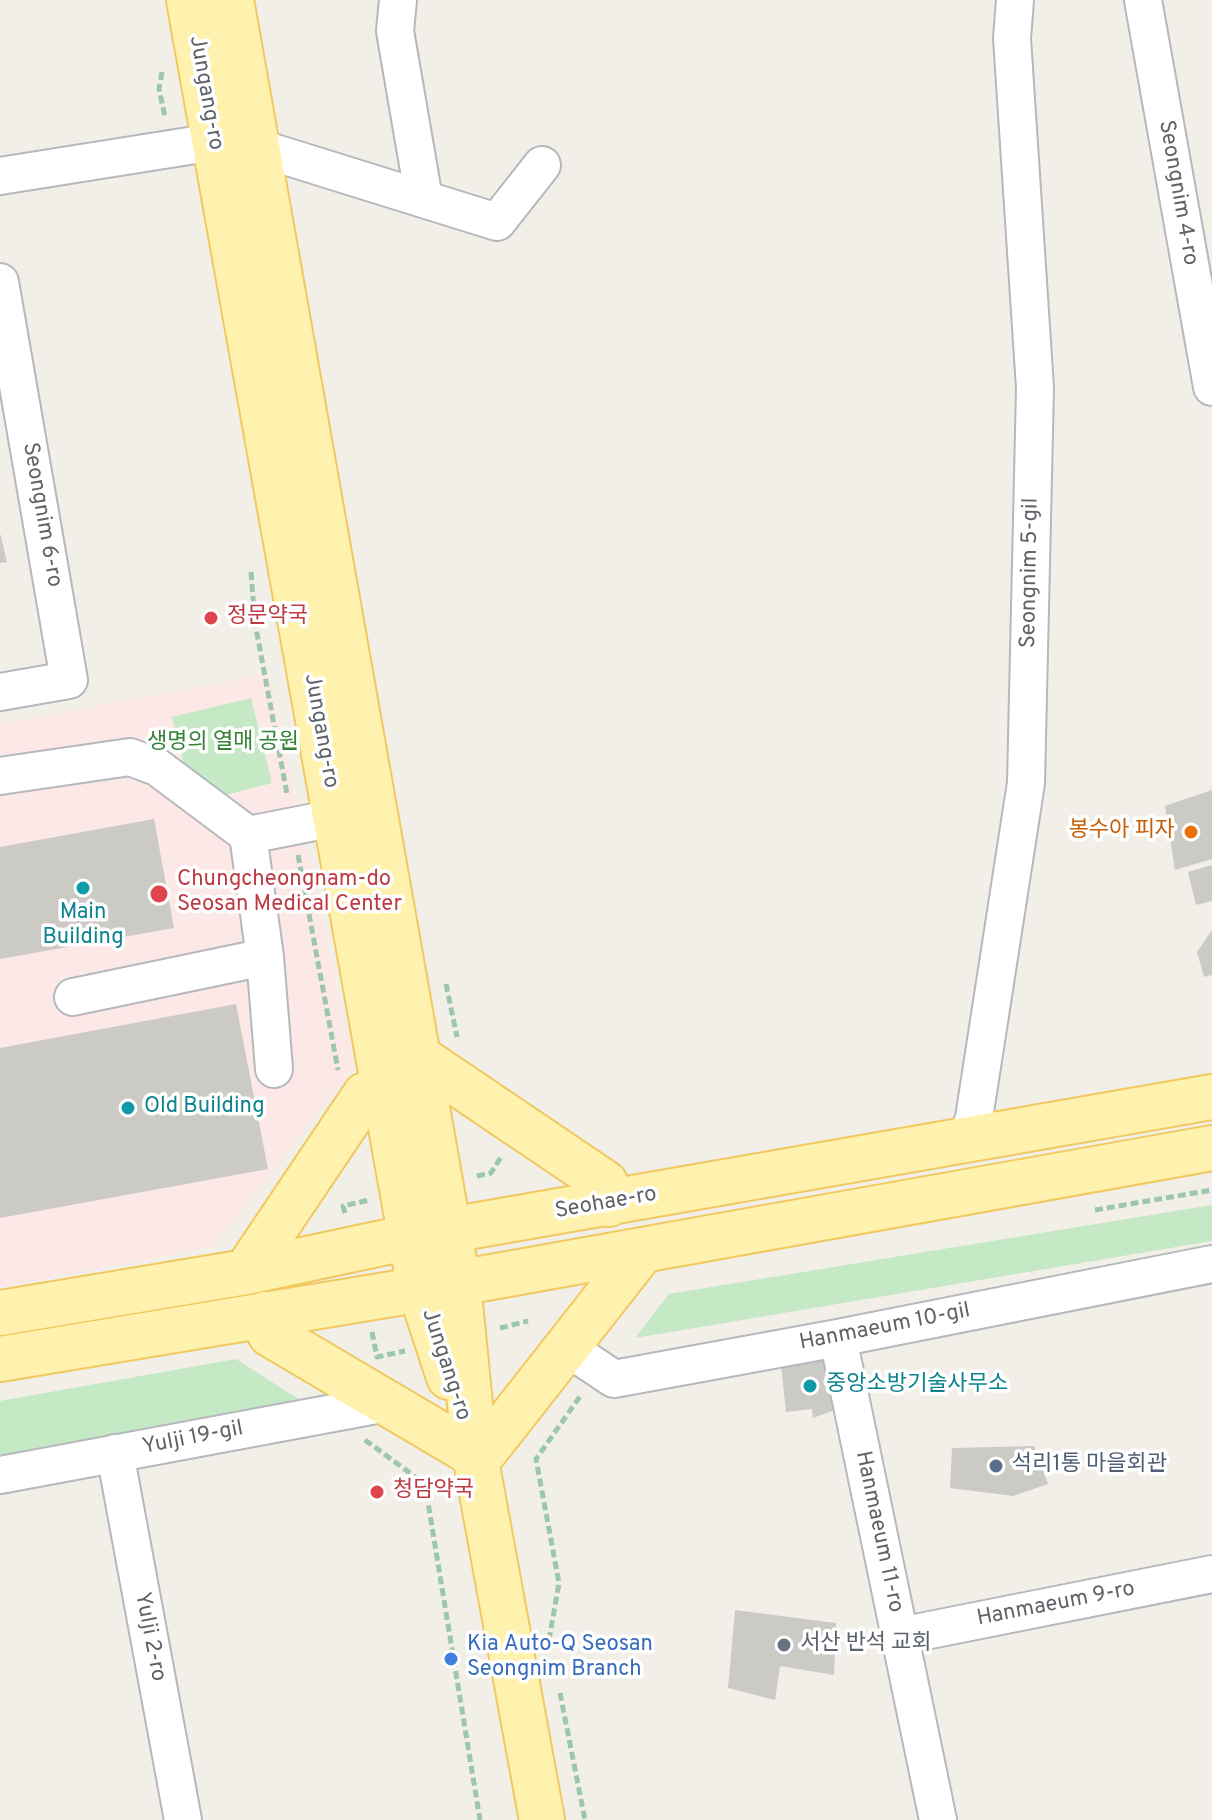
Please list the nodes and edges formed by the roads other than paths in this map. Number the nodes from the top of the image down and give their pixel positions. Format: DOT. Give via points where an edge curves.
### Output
graph roads {
  1 [pos="189,0"];
  2 [pos="231,0"];
  3 [pos="398,0"];
  4 [pos="1015,0"];
  5 [pos="1143,0"];
  6 [pos="214,142"];
  7 [pos="256,147"];
  8 [pos="542,165"];
  9 [pos="0,176"];
  10 [pos="424,199"];
  11 [pos="0,282"];
  12 [pos="1212,387"];
  13 [pos="0,692"];
  14 [pos="0,776"];
  15 [pos="354,814"];
  16 [pos="248,835"];
  17 [pos="265,957"];
  18 [pos="73,997"];
  19 [pos="417,1056"];
  20 [pos="274,1069"];
  21 [pos="384,1088"];
  22 [pos="1212,1097"];
  23 [pos="966,1141"];
  24 [pos="1212,1148"];
  25 [pos="609,1204"];
  26 [pos="429,1234"];
  27 [pos="643,1250"];
  28 [pos="1212,1264"];
  29 [pos="246,1272"];
  30 [pos="439,1286"];
  31 [pos="0,1313"];
  32 [pos="265,1314"];
  33 [pos="838,1338"];
  34 [pos="583,1358"];
  35 [pos="0,1359"];
  36 [pos="387,1403"];
  37 [pos="115,1453"];
  38 [pos="475,1455"];
  39 [pos="0,1475"];
  40 [pos="1212,1574"];
  41 [pos="900,1636"];
  42 [pos="183,1820"];
  43 [pos="542,1820"];
  44 [pos="938,1820"];
  1 -- 6 [label="main road, Jungang-ro"];
  2 -- 7 [label="main road, Jungang-ro"];
  3 -- 10 [label="street" via="395,31"];
  4 -- 23 [label="street, Seongnim 5-gil" via="1012,38 1035,388 1026,783 974,1118"];
  5 -- 12 [label="street, Seongnim 4-ro"];
  6 -- 9 [label="street"];
  6 -- 15 [label="main road, Jungang-ro"];
  7 -- 10 [label="street"];
  7 -- 15 [label="main road, Jungang-ro"];
  8 -- 10 [label="street" via="497,222"];
  11 -- 13 [label="street, Seongnim 6-ro" via="69,680"];
  14 -- 16 [label="street" via="130,757 157,767"];
  15 -- 16 [label="street"];
  15 -- 19 [label="main road, Jungang-ro"];
  15 -- 21 [label="main road, Jungang-ro"];
  16 -- 17 [label="street"];
  17 -- 18 [label="street"];
  17 -- 20 [label="street"];
  19 -- 25 [label="main road" via="605,1183"];
  19 -- 26 [label="main road, Jungang-ro"];
  21 -- 26 [label="main road, Jungang-ro"];
  21 -- 29 [label="main road" via="365,1095"];
  22 -- 23 [label="main road, Seohae-ro"];
  23 -- 25 [label="main road, Seohae-ro"];
  24 -- 27 [label="main road"];
  25 -- 26 [label="main road, Seohae-ro"];
  26 -- 29 [label="main road, Seohae-ro"];
  26 -- 30 [label="main road, Jungang-ro"];
  27 -- 30 [label="main road"];
  27 -- 34 [label="main road"];
  28 -- 33 [label="street, Hanmaeum 10-gil"];
  29 -- 31 [label="main road, Seohae-ro"];
  30 -- 32 [label="main road"];
  30 -- 38 [label="main road, Jungang-ro"];
  32 -- 35 [label="main road"];
  32 -- 36 [label="main road" via="270,1334"];
  33 -- 34 [label="street, Hanmaeum 10-gil" via="614,1379"];
  33 -- 41 [label="street, Hanmaeum 11-ro"];
  34 -- 38 [label="main road"];
  36 -- 37 [label="street, Yulji 19-gil"];
  36 -- 38 [label="main road"];
  37 -- 39 [label="street, Yulji 19-gil"];
  37 -- 42 [label="street, Yulji 2-ro"];
  38 -- 43 [label="main road, Jungang-ro"];
  40 -- 41 [label="street, Hanmaeum 9-ro"];
  41 -- 44 [label="street, Hanmaeum 11-ro"];
}
